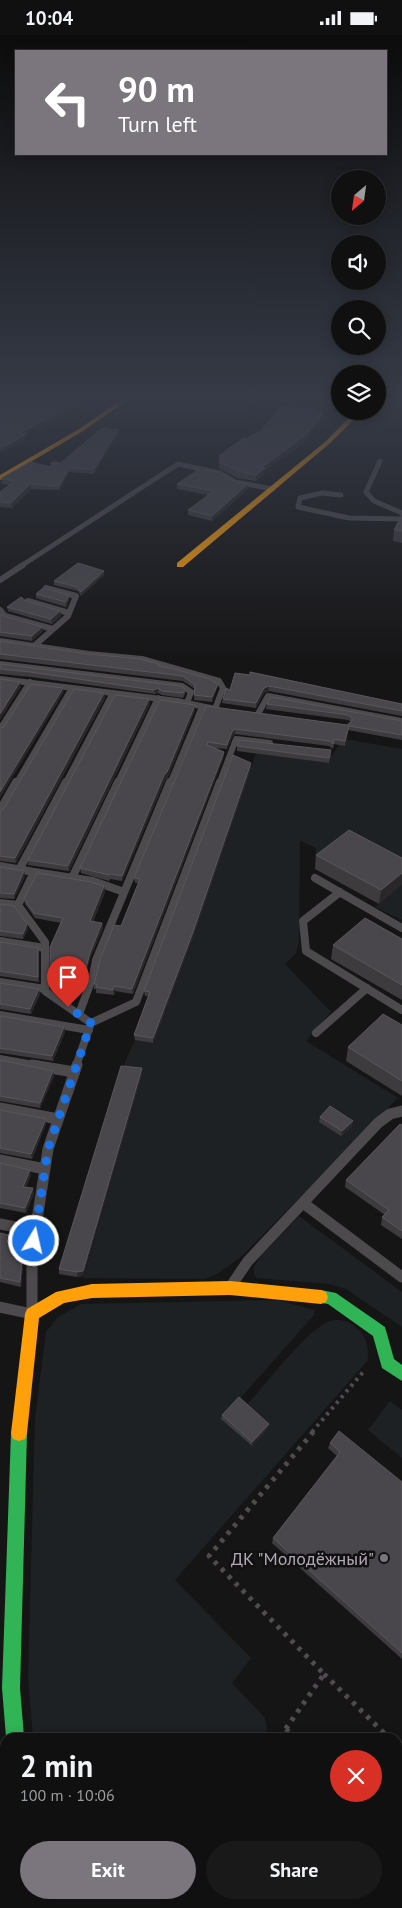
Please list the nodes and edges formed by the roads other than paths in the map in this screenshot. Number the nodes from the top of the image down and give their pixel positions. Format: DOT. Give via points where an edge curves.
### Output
graph roads {
  1 [pos="145,485"];
  2 [pos="253,485"];
  3 [pos="277,485"];
  4 [pos="369,485"];
  5 [pos="273,489"];
  6 [pos="341,495"];
  7 [pos="402,513"];
  8 [pos="402,519"];
  9 [pos="180,565"];
  10 [pos="0,580"];
  11 [pos="46,588"];
  12 [pos="28,601"];
  13 [pos="0,610"];
  14 [pos="69,613"];
  15 [pos="53,629"];
  16 [pos="0,641"];
  17 [pos="34,646"];
  18 [pos="0,664"];
  19 [pos="0,679"];
  20 [pos="30,683"];
  21 [pos="72,688"];
  22 [pos="113,693"];
  23 [pos="158,698"];
  24 [pos="186,703"];
  25 [pos="202,707"];
  26 [pos="215,709"];
  27 [pos="224,710"];
  28 [pos="250,713"];
  29 [pos="258,714"];
  30 [pos="268,715"];
  31 [pos="402,721"];
  32 [pos="0,729"];
  33 [pos="282,745"];
  34 [pos="0,810"];
  35 [pos="0,866"];
  36 [pos="19,869"];
  37 [pos="34,872"];
  38 [pos="72,878"];
  39 [pos="315,878"];
  40 [pos="124,892"];
  41 [pos="340,892"];
  42 [pos="0,903"];
  43 [pos="18,905"];
  44 [pos="402,928"];
  45 [pos="0,941"];
  46 [pos="45,948"];
  47 [pos="0,981"];
  48 [pos="367,988"];
  49 [pos="45,989"];
  50 [pos="402,1010"];
  51 [pos="79,1014"];
  52 [pos="0,1015"];
  53 [pos="90,1026"];
  54 [pos="316,1033"];
  55 [pos="0,1059"];
  56 [pos="74,1072"];
  57 [pos="0,1108"];
  58 [pos="402,1111"];
  59 [pos="58,1119"];
  60 [pos="0,1160"];
  61 [pos="45,1169"];
  62 [pos="303,1203"];
  63 [pos="0,1223"];
  64 [pos="35,1231"];
  65 [pos="402,1277"];
  66 [pos="230,1288"];
  67 [pos="0,1307"];
  68 [pos="32,1314"];
  69 [pos="402,1375"];
  70 [pos="14,1733"];
  1 -- 10 [label="lane"];
  2 -- 5 [label="lane"];
  3 -- 5 [label="street"];
  4 -- 7 [label="lane" via="366,492 374,501"];
  5 -- 9 [label="street"];
  6 -- 8 [label="lane" via="322,493 300,498 298,507 324,515 367,521"];
  11 -- 14 [label="lane" via="76,596"];
  12 -- 14 [label="lane"];
  13 -- 15 [label="lane" via="5,616"];
  14 -- 15 [label="lane"];
  15 -- 17 [label="lane"];
  16 -- 17 [label="lane"];
  17 -- 26 [label="lane" via="142,659 219,681 223,688"];
  18 -- 24 [label="lane" via="182,686 191,691"];
  19 -- 20 [label="lane"];
  20 -- 21 [label="lane"];
  20 -- 32 [label="lane"];
  21 -- 22 [label="lane"];
  21 -- 34 [label="lane"];
  22 -- 23 [label="lane"];
  22 -- 36 [label="lane"];
  23 -- 24 [label="lane"];
  23 -- 38 [label="lane"];
  24 -- 25 [label="lane"];
  25 -- 26 [label="lane"];
  25 -- 40 [label="lane"];
  26 -- 27 [label="lane"];
  28 -- 29 [label="lane"];
  29 -- 30 [label="lane"];
  29 -- 31 [label="lane" via="268,695"];
  33 -- 53 [label="lane" via="236,739 136,1002"];
  35 -- 36 [label="lane"];
  36 -- 37 [label="lane"];
  37 -- 38 [label="lane"];
  37 -- 43 [label="lane"];
  38 -- 40 [label="lane" via="93,881"];
  39 -- 41 [label="lane"];
  40 -- 51 [label="lane" via="96,960"];
  41 -- 44 [label="lane"];
  41 -- 48 [label="lane" via="304,921 306,951"];
  42 -- 43 [label="lane"];
  43 -- 46 [label="lane" via="45,942"];
  45 -- 46 [label="lane"];
  46 -- 49 [label="lane"];
  47 -- 49 [label="lane"];
  48 -- 50 [label="lane"];
  48 -- 54 [label="lane"];
  49 -- 51 [label="lane"];
  51 -- 53 [label="lane"];
  52 -- 53 [label="lane"];
  53 -- 56 [label="lane"];
  55 -- 56 [label="lane"];
  56 -- 59 [label="lane"];
  57 -- 59 [label="lane"];
  58 -- 62 [label="lane" via="390,1114 378,1123"];
  59 -- 61 [label="lane"];
  60 -- 61 [label="lane"];
  61 -- 64 [label="lane"];
  62 -- 65 [label="lane"];
  62 -- 66 [label="lane" via="248,1261"];
  63 -- 64 [label="lane"];
  64 -- 68 [label="lane"];
  66 -- 68 [label="street" via="92,1291 61,1297"];
  66 -- 69 [label="street" via="331,1297 380,1332 387,1363"];
  67 -- 68 [label="lane"];
  68 -- 70 [label="street" via="18,1439 11,1688"];
}
